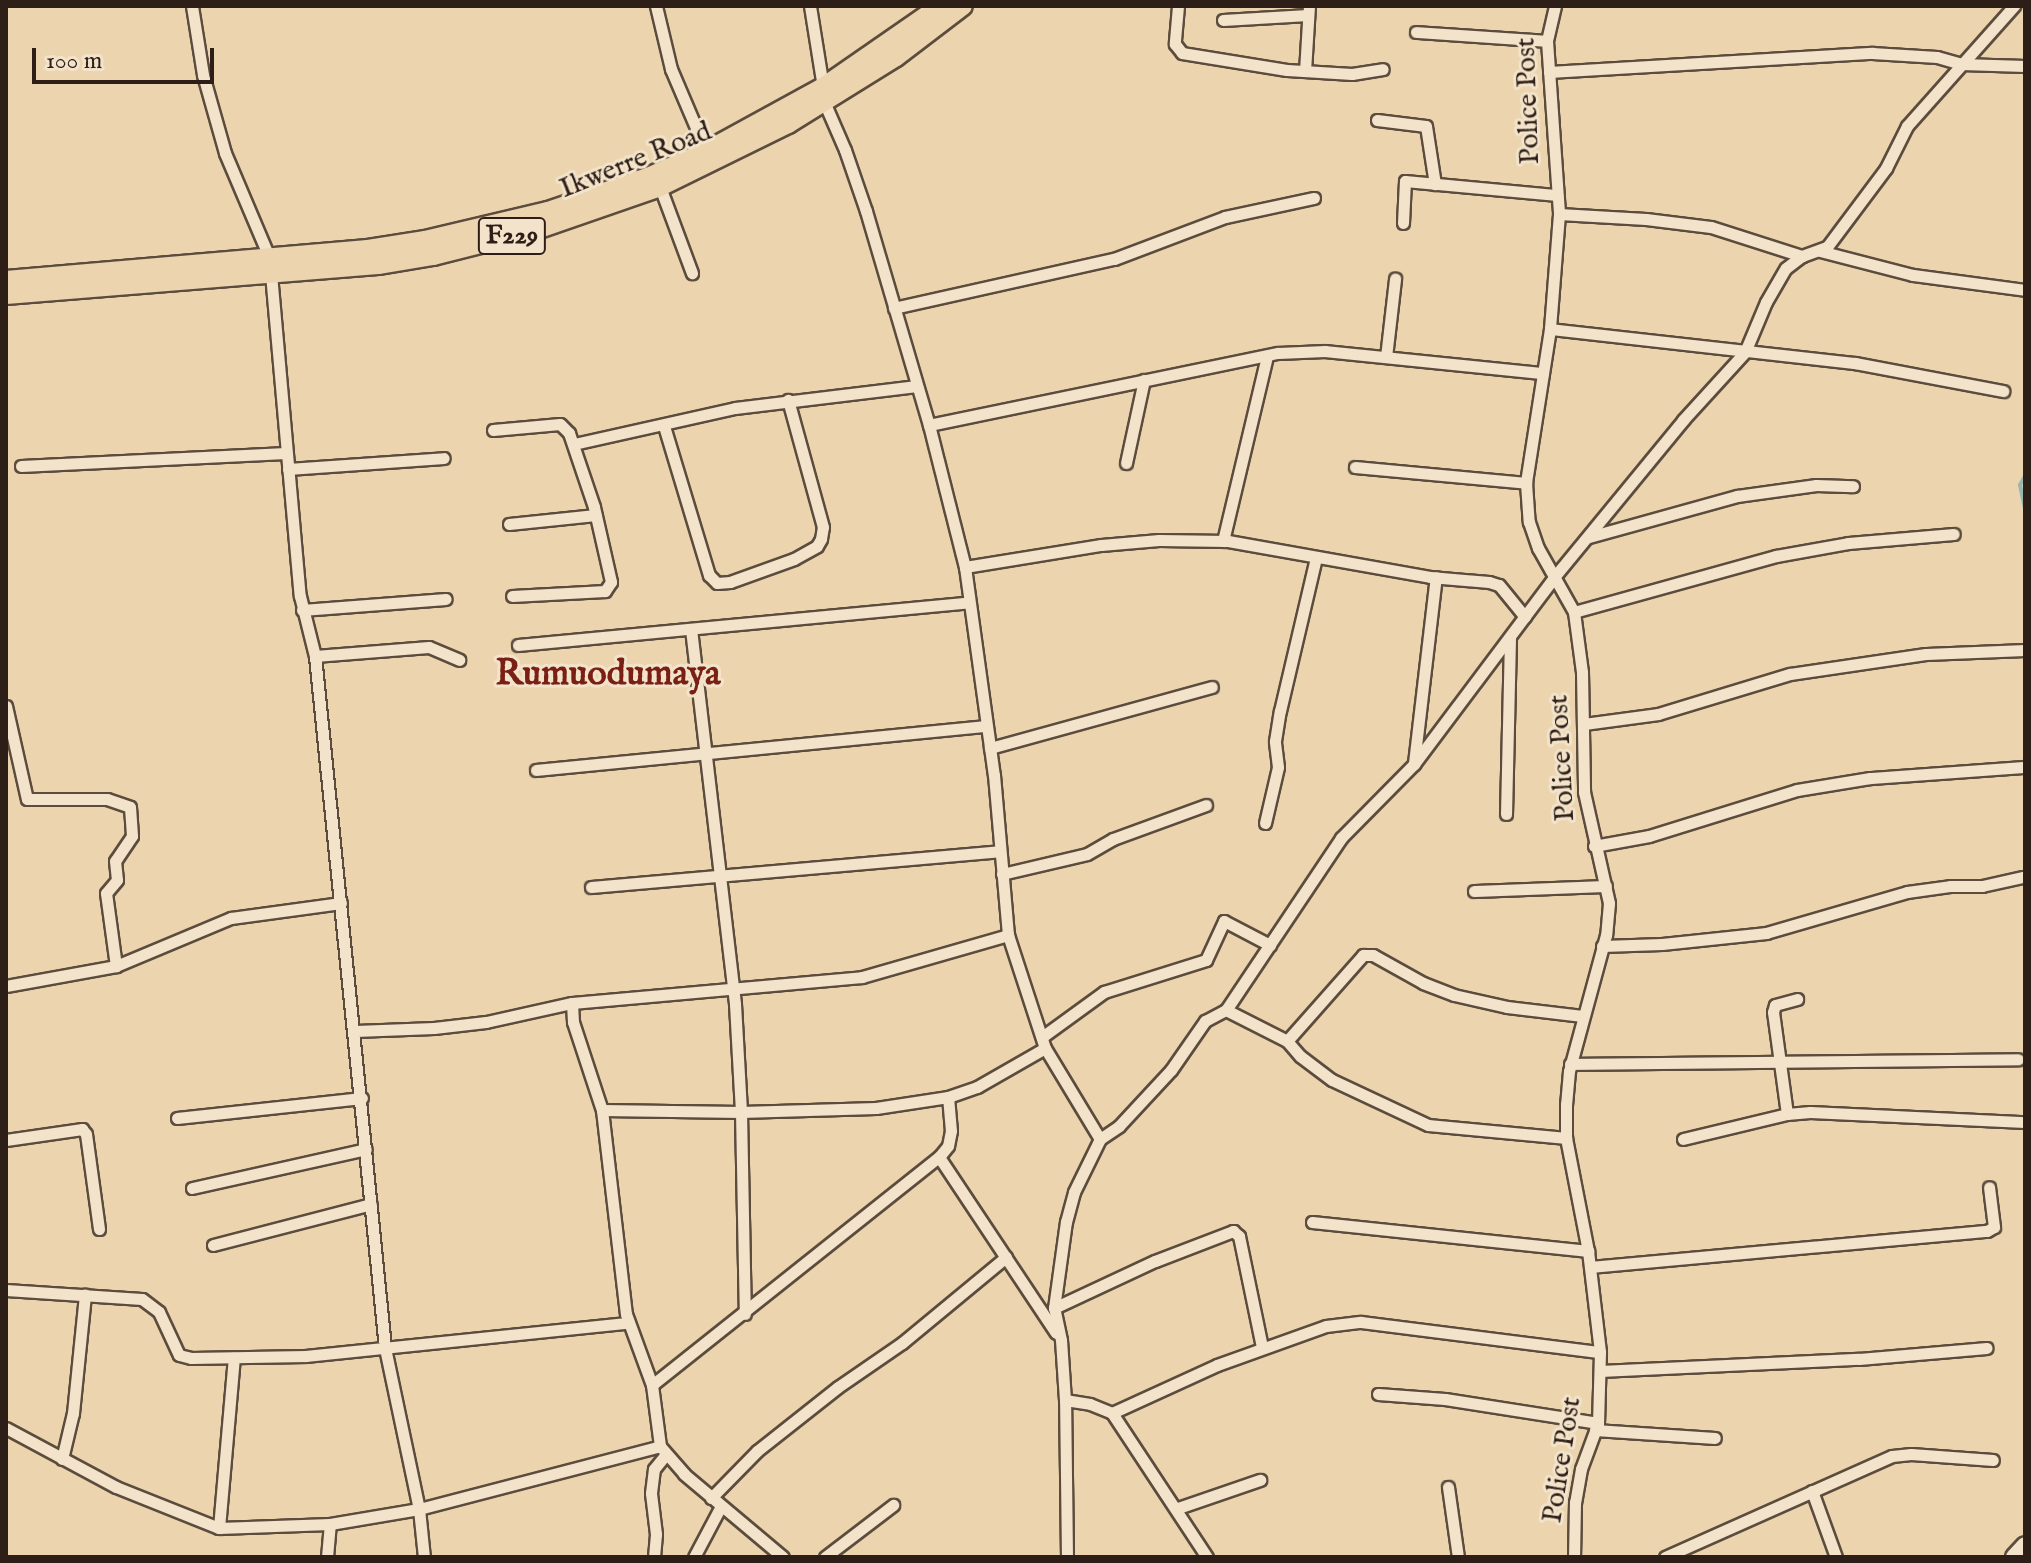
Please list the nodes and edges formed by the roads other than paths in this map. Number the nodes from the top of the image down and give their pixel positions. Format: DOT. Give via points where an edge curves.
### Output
graph roads {
  1 [pos="192,6"];
  2 [pos="656,6"];
  3 [pos="810,6"];
  4 [pos="940,6"];
  5 [pos="963,6"];
  6 [pos="1178,6"];
  7 [pos="1555,6"];
  8 [pos="2014,6"];
  9 [pos="1309,10"];
  10 [pos="1223,20"];
  11 [pos="1416,32"];
  12 [pos="1547,41"];
  13 [pos="1961,64"];
  14 [pos="2025,66"];
  15 [pos="1383,69"];
  16 [pos="1305,71"];
  17 [pos="1549,72"];
  18 [pos="824,96"];
  19 [pos="1377,120"];
  20 [pos="706,151"];
  21 [pos="1435,184"];
  22 [pos="660,187"];
  23 [pos="1557,195"];
  24 [pos="1314,198"];
  25 [pos="1559,214"];
  26 [pos="1403,223"];
  27 [pos="1820,251"];
  28 [pos="1802,256"];
  29 [pos="271,267"];
  30 [pos="692,273"];
  31 [pos="1395,279"];
  32 [pos="6,280"];
  33 [pos="2025,290"];
  34 [pos="6,295"];
  35 [pos="894,308"];
  36 [pos="1550,329"];
  37 [pos="1745,352"];
  38 [pos="1267,356"];
  39 [pos="1386,357"];
  40 [pos="1543,373"];
  41 [pos="1144,380"];
  42 [pos="917,386"];
  43 [pos="2003,391"];
  44 [pos="788,400"];
  45 [pos="929,425"];
  46 [pos="664,426"];
  47 [pos="493,430"];
  48 [pos="574,444"];
  49 [pos="286,453"];
  50 [pos="444,458"];
  51 [pos="1126,463"];
  52 [pos="21,466"];
  53 [pos="1355,467"];
  54 [pos="288,469"];
  55 [pos="1526,483"];
  56 [pos="1853,486"];
  57 [pos="596,515"];
  58 [pos="509,524"];
  59 [pos="1954,534"];
  60 [pos="1588,538"];
  61 [pos="1223,541"];
  62 [pos="1316,558"];
  63 [pos="965,567"];
  64 [pos="1555,576"];
  65 [pos="1436,577"];
  66 [pos="512,596"];
  67 [pos="446,599"];
  68 [pos="969,602"];
  69 [pos="302,610"];
  70 [pos="1574,612"];
  71 [pos="1525,617"];
  72 [pos="691,629"];
  73 [pos="1510,637"];
  74 [pos="518,645"];
  75 [pos="2025,650"];
  76 [pos="315,656"];
  77 [pos="459,660"];
  78 [pos="1212,687"];
  79 [pos="6,706"];
  80 [pos="1584,724"];
  81 [pos="986,726"];
  82 [pos="990,748"];
  83 [pos="707,753"];
  84 [pos="1414,764"];
  85 [pos="2025,767"];
  86 [pos="536,770"];
  87 [pos="1206,805"];
  88 [pos="1506,814"];
  89 [pos="1265,823"];
  90 [pos="1594,846"];
  91 [pos="999,851"];
  92 [pos="1002,874"];
  93 [pos="721,877"];
  94 [pos="2023,877"];
  95 [pos="1606,886"];
  96 [pos="591,887"];
  97 [pos="1474,891"];
  98 [pos="341,903"];
  99 [pos="1008,935"];
  100 [pos="1270,945"];
  101 [pos="1602,946"];
  102 [pos="116,966"];
  103 [pos="6,986"];
  104 [pos="733,989"];
  105 [pos="1797,999"];
  106 [pos="572,1003"];
  107 [pos="1226,1010"];
  108 [pos="1582,1016"];
  109 [pos="355,1031"];
  110 [pos="1287,1041"];
  111 [pos="1044,1042"];
  112 [pos="2018,1059"];
  113 [pos="1779,1060"];
  114 [pos="1570,1064"];
  115 [pos="948,1097"];
  116 [pos="362,1098"];
  117 [pos="602,1110"];
  118 [pos="741,1112"];
  119 [pos="1787,1114"];
  120 [pos="177,1118"];
  121 [pos="2025,1122"];
  122 [pos="1566,1138"];
  123 [pos="1100,1139"];
  124 [pos="1683,1139"];
  125 [pos="6,1140"];
  126 [pos="366,1149"];
  127 [pos="939,1157"];
  128 [pos="1989,1187"];
  129 [pos="192,1188"];
  130 [pos="371,1204"];
  131 [pos="1312,1222"];
  132 [pos="99,1229"];
  133 [pos="213,1245"];
  134 [pos="1588,1251"];
  135 [pos="1006,1257"];
  136 [pos="1590,1267"];
  137 [pos="6,1290"];
  138 [pos="85,1295"];
  139 [pos="1054,1308"];
  140 [pos="745,1314"];
  141 [pos="628,1323"];
  142 [pos="1061,1340"];
  143 [pos="1262,1347"];
  144 [pos="385,1348"];
  145 [pos="1987,1348"];
  146 [pos="1600,1352"];
  147 [pos="234,1358"];
  148 [pos="1600,1371"];
  149 [pos="652,1385"];
  150 [pos="1378,1394"];
  151 [pos="1065,1400"];
  152 [pos="1112,1413"];
  153 [pos="1597,1426"];
  154 [pos="6,1428"];
  155 [pos="1715,1438"];
  156 [pos="663,1450"];
  157 [pos="62,1459"];
  158 [pos="1993,1460"];
  159 [pos="1260,1480"];
  160 [pos="1448,1487"];
  161 [pos="1812,1491"];
  162 [pos="716,1502"];
  163 [pos="893,1505"];
  164 [pos="1178,1508"];
  165 [pos="419,1509"];
  166 [pos="330,1524"];
  167 [pos="219,1528"];
  168 [pos="2025,1545"];
  169 [pos="327,1557"];
  170 [pos="424,1557"];
  171 [pos="654,1557"];
  172 [pos="694,1557"];
  173 [pos="783,1557"];
  174 [pos="825,1557"];
  175 [pos="1067,1557"];
  176 [pos="1207,1557"];
  177 [pos="1458,1557"];
  178 [pos="1574,1557"];
  179 [pos="1665,1557"];
  180 [pos="1836,1557"];
  181 [pos="2014,1557"];
  1 -- 29 [label="street" via="203,75 225,153"];
  2 -- 20 [label="street" via="671,69"];
  3 -- 18 [label="street"];
  4 -- 18 [label="main road, F229"];
  5 -- 18 [label="main road, Ikwerre Road / F229"];
  6 -- 16 [label="street" via="1175,44 1182,53"];
  7 -- 12 [label="street, Police Post"];
  8 -- 13 [label="street"];
  9 -- 10 [label="street"];
  9 -- 16 [label="street"];
  11 -- 12 [label="street"];
  12 -- 17 [label="street, Police Post"];
  13 -- 14 [label="street"];
  13 -- 17 [label="street" via="1937,57 1872,53"];
  13 -- 27 [label="street" via="1907,126 1886,168"];
  15 -- 16 [label="street" via="1352,74"];
  17 -- 23 [label="street, Police Post"];
  18 -- 20 [label="main road, F229"];
  18 -- 22 [label="main road, Ikwerre Road / F229"];
  18 -- 35 [label="street"];
  19 -- 21 [label="street" via="1426,126"];
  20 -- 29 [label="main road, F229" via="611,190 502,222"];
  21 -- 23 [label="street"];
  21 -- 26 [label="street" via="1405,181"];
  22 -- 29 [label="main road, Ikwerre Road / F229" via="536,230 433,256 324,271"];
  22 -- 30 [label="street"];
  23 -- 25 [label="street, Police Post"];
  24 -- 35 [label="street" via="1225,217 1114,259"];
  25 -- 28 [label="street" via="1711,227"];
  25 -- 36 [label="street, Police Post"];
  27 -- 28 [label="street"];
  27 -- 33 [label="street" via="1913,275"];
  28 -- 37 [label="street" via="1786,268 1772,290"];
  29 -- 32 [label="main road, F229"];
  29 -- 34 [label="main road, Ikwerre Road / F229"];
  29 -- 49 [label="street"];
  31 -- 39 [label="street"];
  35 -- 42 [label="street"];
  36 -- 37 [label="street"];
  36 -- 40 [label="street, Police Post"];
  37 -- 43 [label="street" via="1855,363"];
  37 -- 60 [label="street"];
  38 -- 39 [label="street" via="1325,351"];
  38 -- 41 [label="street"];
  38 -- 61 [label="street"];
  39 -- 40 [label="street"];
  40 -- 55 [label="street, Police Post"];
  41 -- 45 [label="street"];
  41 -- 51 [label="street"];
  42 -- 44 [label="street"];
  42 -- 45 [label="street"];
  44 -- 46 [label="street"];
  44 -- 46 [label="street" via="823,527 821,539 794,559 730,582 717,583 709,575"];
  45 -- 63 [label="street"];
  46 -- 48 [label="street"];
  47 -- 48 [label="street" via="560,424"];
  48 -- 57 [label="street"];
  49 -- 52 [label="street"];
  49 -- 54 [label="street"];
  50 -- 54 [label="street"];
  53 -- 55 [label="street"];
  54 -- 69 [label="street"];
  55 -- 64 [label="street, Police Post" via="1529,522"];
  56 -- 60 [label="street" via="1816,485 1737,496"];
  57 -- 58 [label="street"];
  57 -- 66 [label="street" via="610,588"];
  59 -- 70 [label="street" via="1848,543 1776,556"];
  60 -- 64 [label="street"];
  61 -- 62 [label="street"];
  61 -- 63 [label="street" via="1101,545"];
  62 -- 65 [label="street"];
  62 -- 89 [label="street" via="1280,711 1278,767"];
  63 -- 68 [label="street"];
  64 -- 70 [label="street, Police Post"];
  64 -- 71 [label="street"];
  65 -- 71 [label="street" via="1499,585"];
  65 -- 84 [label="street"];
  67 -- 69 [label="street"];
  68 -- 72 [label="street"];
  68 -- 81 [label="street"];
  69 -- 76 [label="street"];
  70 -- 80 [label="street, Police Post"];
  71 -- 73 [label="street"];
  72 -- 74 [label="street"];
  72 -- 83 [label="street"];
  73 -- 84 [label="street"];
  73 -- 88 [label="street"];
  75 -- 80 [label="street" via="1926,654 1790,674 1658,714"];
  76 -- 77 [label="street" via="429,647"];
  76 -- 98 [label="street"];
  78 -- 82 [label="street"];
  79 -- 102 [label="street" via="27,799 107,799 130,807 132,836 115,861 117,880 106,893"];
  80 -- 90 [label="street, Police Post" via="1584,792"];
  81 -- 82 [label="street"];
  81 -- 83 [label="street"];
  82 -- 91 [label="street"];
  83 -- 86 [label="street"];
  83 -- 93 [label="street"];
  84 -- 100 [label="street" via="1341,838"];
  85 -- 90 [label="street" via="1870,778 1797,790 1649,836"];
  87 -- 92 [label="street" via="1087,854"];
  90 -- 95 [label="street, Police Post"];
  91 -- 92 [label="street"];
  91 -- 93 [label="street"];
  92 -- 99 [label="street"];
  93 -- 96 [label="street"];
  93 -- 104 [label="street"];
  94 -- 101 [label="street" via="1907,892 1766,933"];
  95 -- 97 [label="street"];
  95 -- 101 [label="street, Police Post" via="1609,903"];
  98 -- 102 [label="street" via="231,918"];
  98 -- 109 [label="street"];
  99 -- 104 [label="street" via="862,977"];
  99 -- 111 [label="street"];
  100 -- 107 [label="street"];
  100 -- 111 [label="street" via="1224,921 1206,960 1104,992"];
  101 -- 108 [label="street, Police Post"];
  102 -- 103 [label="street"];
  104 -- 106 [label="street"];
  104 -- 118 [label="street"];
  105 -- 113 [label="street" via="1781,1002 1773,1012"];
  106 -- 109 [label="street" via="486,1022"];
  106 -- 117 [label="street" via="573,1022"];
  107 -- 110 [label="street"];
  107 -- 123 [label="street" via="1205,1021 1171,1070"];
  108 -- 110 [label="street" via="1454,995 1373,955 1363,955"];
  108 -- 114 [label="street, Police Post"];
  109 -- 116 [label="street"];
  110 -- 122 [label="street" via="1332,1080 1428,1125"];
  111 -- 115 [label="street" via="977,1087"];
  111 -- 123 [label="street"];
  112 -- 113 [label="street"];
  113 -- 114 [label="street"];
  113 -- 119 [label="street"];
  114 -- 122 [label="street, Police Post"];
  115 -- 118 [label="street" via="876,1108"];
  115 -- 127 [label="street" via="951,1131"];
  116 -- 120 [label="street"];
  116 -- 126 [label="street"];
  117 -- 118 [label="street"];
  117 -- 141 [label="street"];
  118 -- 140 [label="street"];
  119 -- 121 [label="street"];
  119 -- 124 [label="street"];
  122 -- 134 [label="street, Police Post"];
  123 -- 139 [label="street" via="1074,1192"];
  125 -- 132 [label="street" via="82,1129"];
  126 -- 129 [label="street"];
  126 -- 130 [label="street"];
  127 -- 135 [label="street"];
  127 -- 140 [label="street"];
  128 -- 136 [label="street" via="1994,1227 1987,1231"];
  130 -- 133 [label="street"];
  130 -- 144 [label="street"];
  131 -- 134 [label="street"];
  134 -- 136 [label="street, Police Post"];
  135 -- 142 [label="street"];
  135 -- 162 [label="street" via="757,1451"];
  136 -- 146 [label="street, Police Post"];
  137 -- 138 [label="street"];
  138 -- 147 [label="street" via="142,1299 159,1312 179,1355"];
  138 -- 157 [label="street" via="73,1413"];
  139 -- 142 [label="street"];
  139 -- 143 [label="street" via="1233,1231 1239,1236"];
  140 -- 149 [label="street"];
  141 -- 144 [label="street"];
  141 -- 149 [label="street"];
  142 -- 151 [label="street"];
  143 -- 146 [label="street" via="1326,1326 1361,1322"];
  143 -- 152 [label="street"];
  144 -- 147 [label="street"];
  144 -- 165 [label="street"];
  145 -- 148 [label="street"];
  146 -- 148 [label="street, Police Post"];
  147 -- 167 [label="street"];
  148 -- 153 [label="street, Police Post"];
  149 -- 156 [label="street"];
  150 -- 153 [label="street" via="1459,1401"];
  151 -- 152 [label="street"];
  151 -- 175 [label="street"];
  152 -- 164 [label="street"];
  153 -- 155 [label="street"];
  153 -- 178 [label="street, Police Post" via="1575,1502"];
  154 -- 157 [label="street"];
  156 -- 162 [label="street"];
  156 -- 165 [label="street"];
  156 -- 171 [label="street" via="651,1493"];
  157 -- 167 [label="street" via="170,1512"];
  158 -- 161 [label="street" via="1892,1456"];
  159 -- 164 [label="street"];
  160 -- 177 [label="street"];
  161 -- 179 [label="street"];
  161 -- 180 [label="street"];
  162 -- 172 [label="street"];
  162 -- 173 [label="street"];
  163 -- 174 [label="street"];
  164 -- 176 [label="street"];
  165 -- 166 [label="street"];
  165 -- 170 [label="street"];
  166 -- 167 [label="street"];
  166 -- 169 [label="street"];
  168 -- 181 [label="main road"];
}
